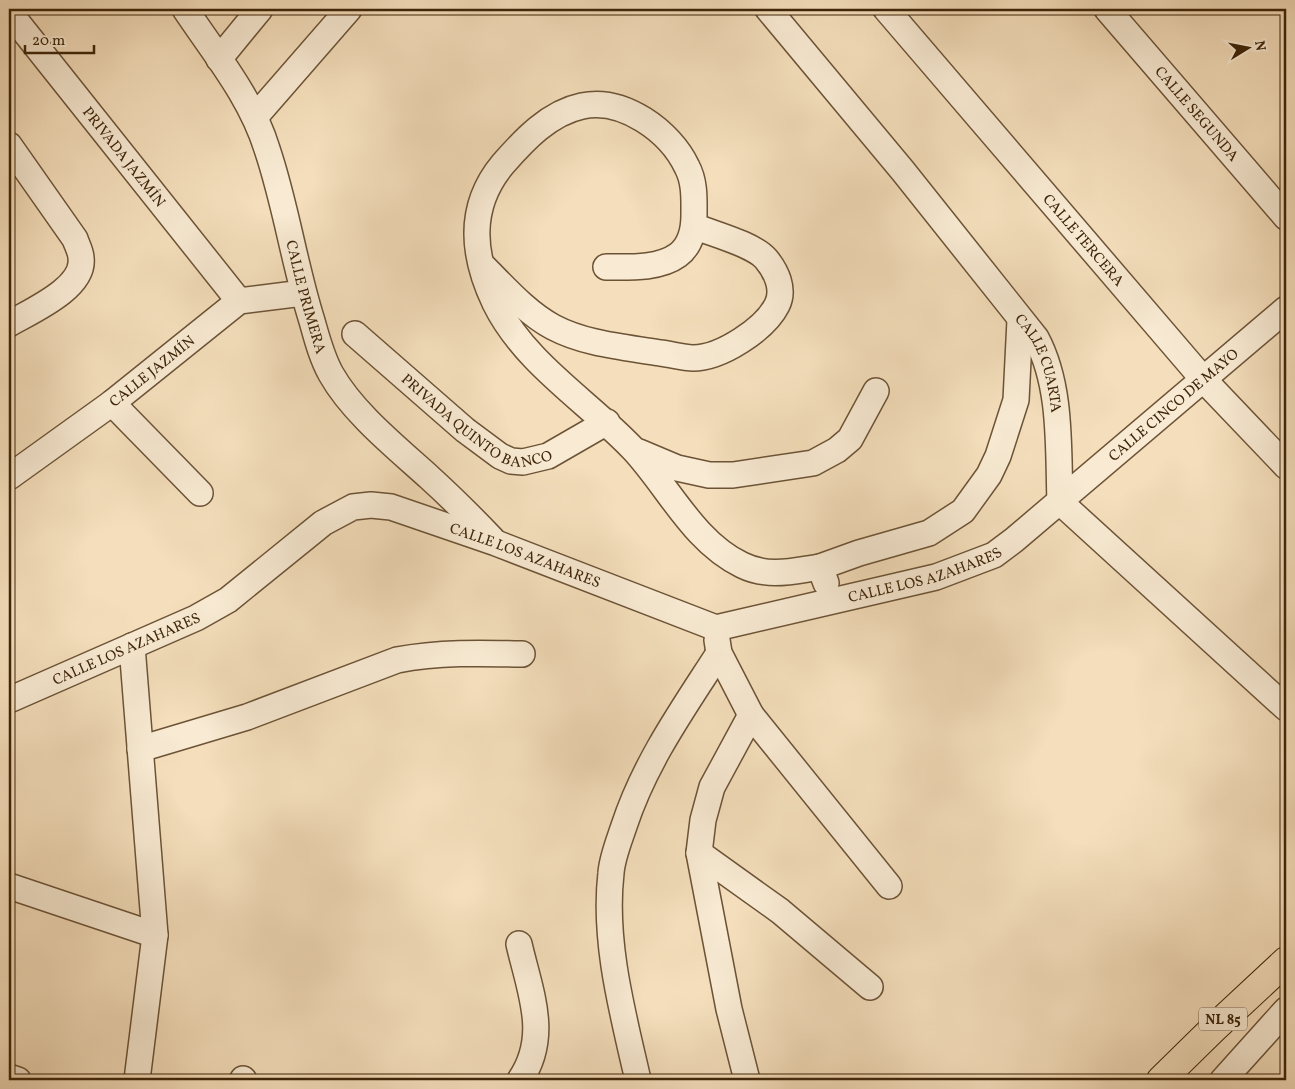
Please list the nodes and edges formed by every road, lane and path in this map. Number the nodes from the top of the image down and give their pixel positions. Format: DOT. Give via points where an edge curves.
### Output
graph roads {
  1 [pos="185,9"];
  2 [pos="260,9"];
  3 [pos="349,9"];
  4 [pos="768,9"];
  5 [pos="886,9"];
  6 [pos="1108,9"];
  7 [pos="9,12"];
  8 [pos="219,59"];
  9 [pos="255,117"];
  10 [pos="9,145"];
  11 [pos="1286,217"];
  12 [pos="694,226"];
  13 [pos="480,264"];
  14 [pos="606,267"];
  15 [pos="303,292"];
  16 [pos="239,301"];
  17 [pos="1286,309"];
  18 [pos="1020,320"];
  19 [pos="9,324"];
  20 [pos="355,334"];
  21 [pos="1203,379"];
  22 [pos="876,390"];
  23 [pos="112,403"];
  24 [pos="606,422"];
  25 [pos="634,450"];
  26 [pos="1286,466"];
  27 [pos="9,477"];
  28 [pos="200,493"];
  29 [pos="1060,502"];
  30 [pos="496,543"];
  31 [pos="820,567"];
  32 [pos="832,602"];
  33 [pos="716,628"];
  34 [pos="132,646"];
  35 [pos="719,653"];
  36 [pos="522,654"];
  37 [pos="9,700"];
  38 [pos="1286,708"];
  39 [pos="751,716"];
  40 [pos="140,749"];
  41 [pos="699,853"];
  42 [pos="9,886"];
  43 [pos="890,886"];
  44 [pos="155,935"];
  45 [pos="519,944"];
  46 [pos="1286,961"];
  47 [pos="870,987"];
  48 [pos="1286,1010"];
  49 [pos="9,1077"];
  50 [pos="18,1080"];
  51 [pos="137,1080"];
  52 [pos="520,1080"];
  53 [pos="638,1080"];
  54 [pos="747,1080"];
  55 [pos="1161,1080"];
  56 [pos="1223,1080"];
  1 -- 8 [label="street, CALLE PRIMERA"];
  2 -- 8 [label="street"];
  3 -- 9 [label="street"];
  4 -- 18 [label="street, CALLE CUARTA" via="903,171"];
  5 -- 21 [label="street, CALLE TERCERA"];
  6 -- 11 [label="street, CALLE SEGUNDA"];
  7 -- 16 [label="street, PRIVADA JAZMÍN"];
  8 -- 9 [label="street, CALLE PRIMERA"];
  9 -- 15 [label="street, CALLE PRIMERA" via="281,193"];
  10 -- 19 [label="street" via="75,239 82,257 81,269 66,289"];
  12 -- 13 [label="street" via="694,188 687,167 672,144 649,123 623,109 606,105 582,106 556,116 532,133 497,172 480,205 476,232"];
  12 -- 13 [label="street" via="765,257 780,283 778,304 760,326 732,346 712,355 694,358 572,336 552,327 532,312"];
  12 -- 14 [label="street" via="688,243 675,258 645,266"];
  13 -- 24 [label="street" via="504,320 534,357"];
  15 -- 16 [label="street"];
  15 -- 30 [label="street, CALLE PRIMERA" via="320,347 343,392"];
  16 -- 23 [label="street, CALLE JAZMÍN"];
  17 -- 21 [label="street, CALLE CINCO DE MAYO"];
  18 -- 29 [label="street, CALLE CUARTA" via="1036,338 1050,372 1058,436"];
  18 -- 31 [label="street" via="1016,400 989,475 963,511 929,533"];
  20 -- 24 [label="street, PRIVADA QUINTO BANCO" via="465,430 511,461 523,462 548,456"];
  21 -- 26 [label="street, CALLE TERCERA"];
  21 -- 29 [label="street, CALLE CINCO DE MAYO"];
  22 -- 25 [label="street" via="850,439 813,463 733,475 709,475 677,468"];
  23 -- 27 [label="street, CALLE JAZMÍN"];
  23 -- 28 [label="street"];
  24 -- 25 [label="street"];
  25 -- 31 [label="street" via="682,513 722,552 743,566 774,574"];
  29 -- 32 [label="street, CALLE LOS AZAHARES" via="994,555 936,578"];
  29 -- 38 [label="street"];
  30 -- 33 [label="street, CALLE LOS AZAHARES"];
  30 -- 34 [label="street, CALLE LOS AZAHARES" via="391,507 353,507 323,523 228,600"];
  31 -- 32 [label="street"];
  32 -- 33 [label="street, CALLE LOS AZAHARES"];
  33 -- 35 [label="street"];
  34 -- 37 [label="street, CALLE LOS AZAHARES" via="84,670"];
  34 -- 40 [label="street"];
  35 -- 39 [label="street"];
  35 -- 53 [label="street" via="658,748 638,788 611,871 612,944"];
  36 -- 40 [label="street" via="452,653 397,660 247,717"];
  39 -- 41 [label="street" via="712,787"];
  39 -- 43 [label="street"];
  40 -- 44 [label="street"];
  41 -- 47 [label="street" via="780,911"];
  41 -- 54 [label="street" via="729,1009"];
  42 -- 44 [label="street"];
  44 -- 51 [label="street"];
  45 -- 52 [label="street" via="537,1023 536,1046"];
  46 -- 55 [label="main road, NL 85"];
  48 -- 56 [label="street"];
  49 -- 50 [label="street"];
}
